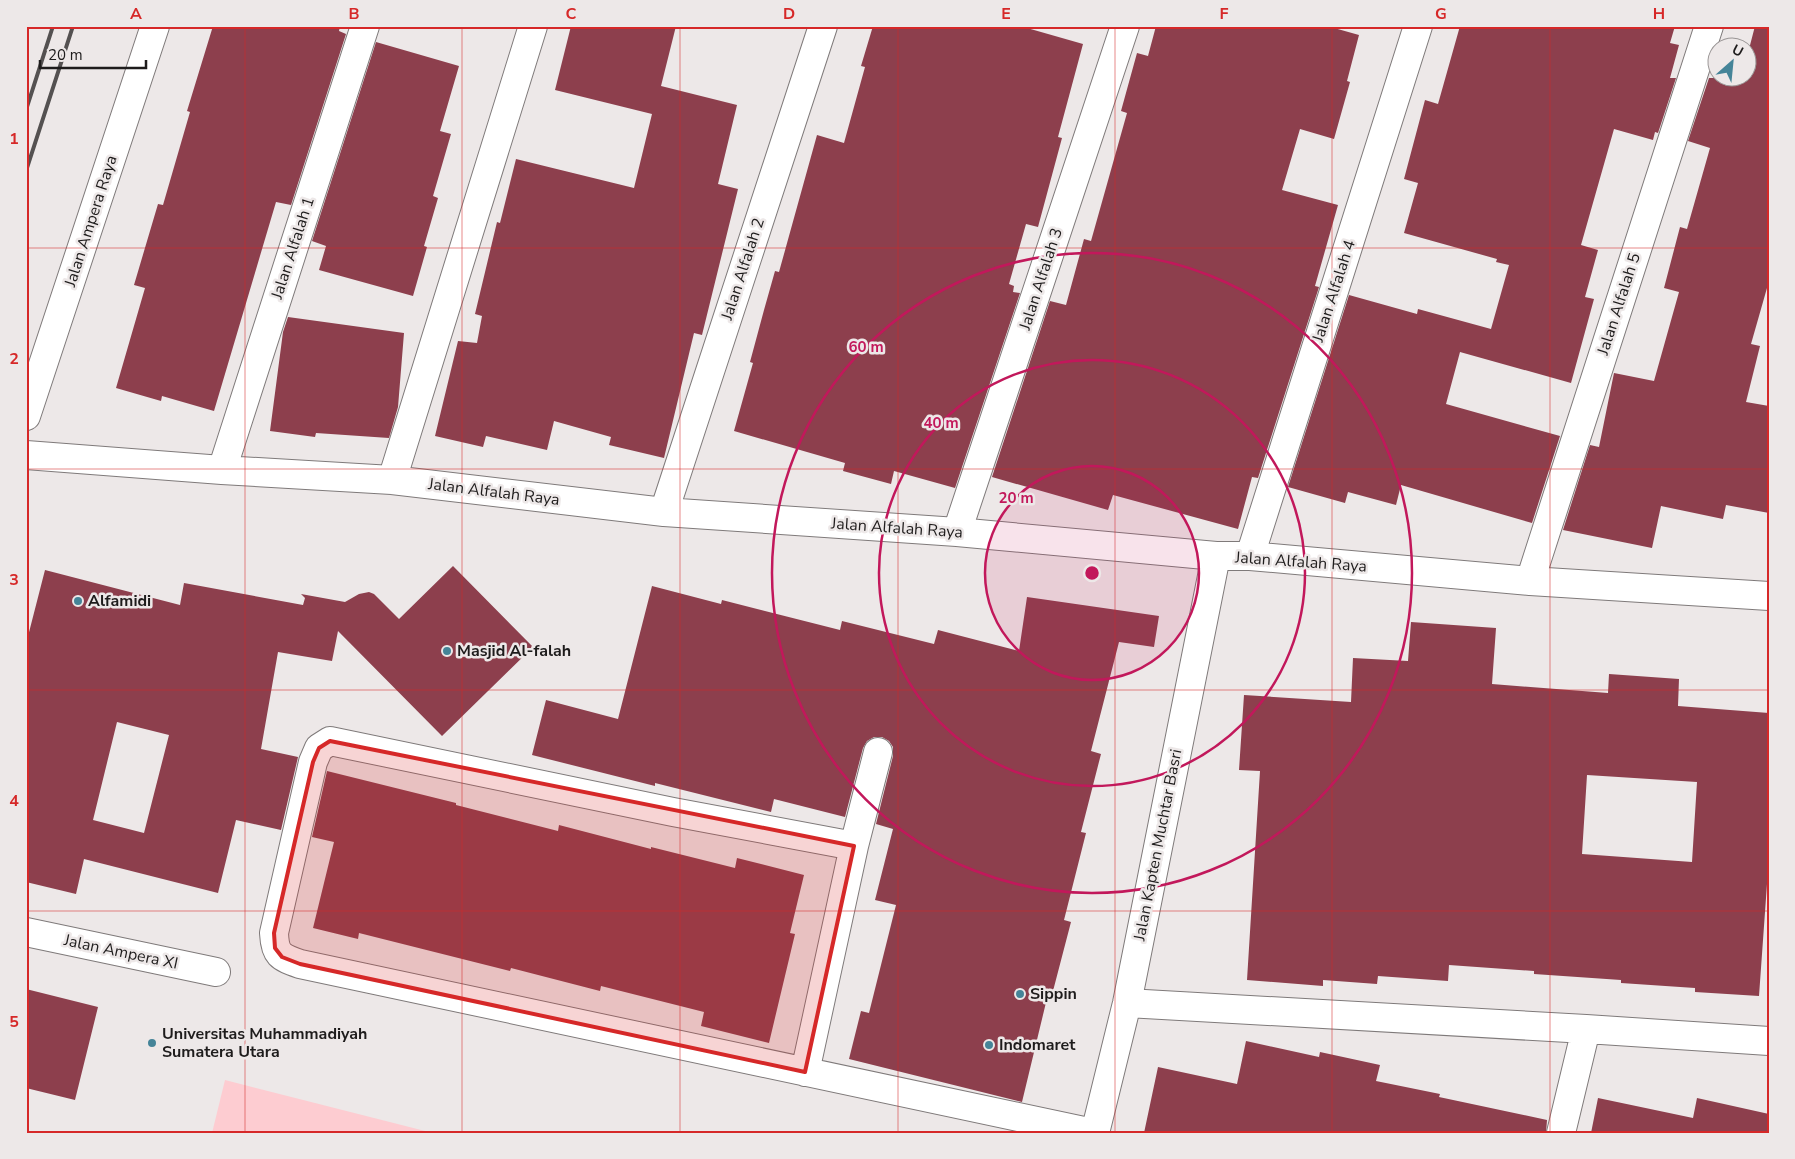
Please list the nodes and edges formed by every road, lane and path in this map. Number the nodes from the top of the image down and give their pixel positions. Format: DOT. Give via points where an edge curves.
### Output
graph roads {
  1 [pos="155,26"];
  2 [pos="364,26"];
  3 [pos="533,26"];
  4 [pos="823,26"];
  5 [pos="1125,26"];
  6 [pos="1418,26"];
  7 [pos="1709,26"];
  8 [pos="26,416"];
  9 [pos="26,455"];
  10 [pos="222,470"];
  11 [pos="392,480"];
  12 [pos="664,512"];
  13 [pos="957,532"];
  14 [pos="1216,556"];
  15 [pos="1250,556"];
  16 [pos="1530,582"];
  17 [pos="1769,596"];
  18 [pos="878,752"];
  19 [pos="854,846"];
  20 [pos="26,932"];
  21 [pos="216,972"];
  22 [pos="1127,1003"];
  23 [pos="1586,1029"];
  24 [pos="1769,1042"];
  25 [pos="805,1072"];
  26 [pos="1094,1133"];
  27 [pos="1561,1133"];
  1 -- 8 [label="street, Jalan Ampera Raya"];
  2 -- 10 [label="street, Jalan Alfalah 1"];
  3 -- 11 [label="street"];
  4 -- 12 [label="street, Jalan Alfalah 2"];
  5 -- 13 [label="street, Jalan Alfalah 3"];
  6 -- 15 [label="street, Jalan Alfalah 4"];
  7 -- 16 [label="street, Jalan Alfalah 5"];
  9 -- 10 [label="street, Jalan Alfalah Raya"];
  10 -- 11 [label="street, Jalan Alfalah Raya"];
  11 -- 12 [label="street, Jalan Alfalah Raya"];
  12 -- 13 [label="street, Jalan Alfalah Raya"];
  13 -- 14 [label="street, Jalan Alfalah Raya"];
  14 -- 15 [label="street, Jalan Alfalah Raya"];
  14 -- 22 [label="street, Jalan Kapten Muchtar Basri"];
  15 -- 16 [label="street, Jalan Alfalah Raya"];
  16 -- 17 [label="street, Jalan Alfalah Raya"];
  18 -- 19 [label="street"];
  19 -- 25 [label="street"];
  19 -- 25 [label="street" via="330,741 319,748 313,762 274,933 275,948 282,958 300,964"];
  20 -- 21 [label="street, Jalan Ampera XI"];
  22 -- 23 [label="street"];
  22 -- 26 [label="street, Jalan Kapten Muchtar Basri"];
  23 -- 24 [label="street"];
  23 -- 27 [label="street"];
  25 -- 26 [label="street"];
}
